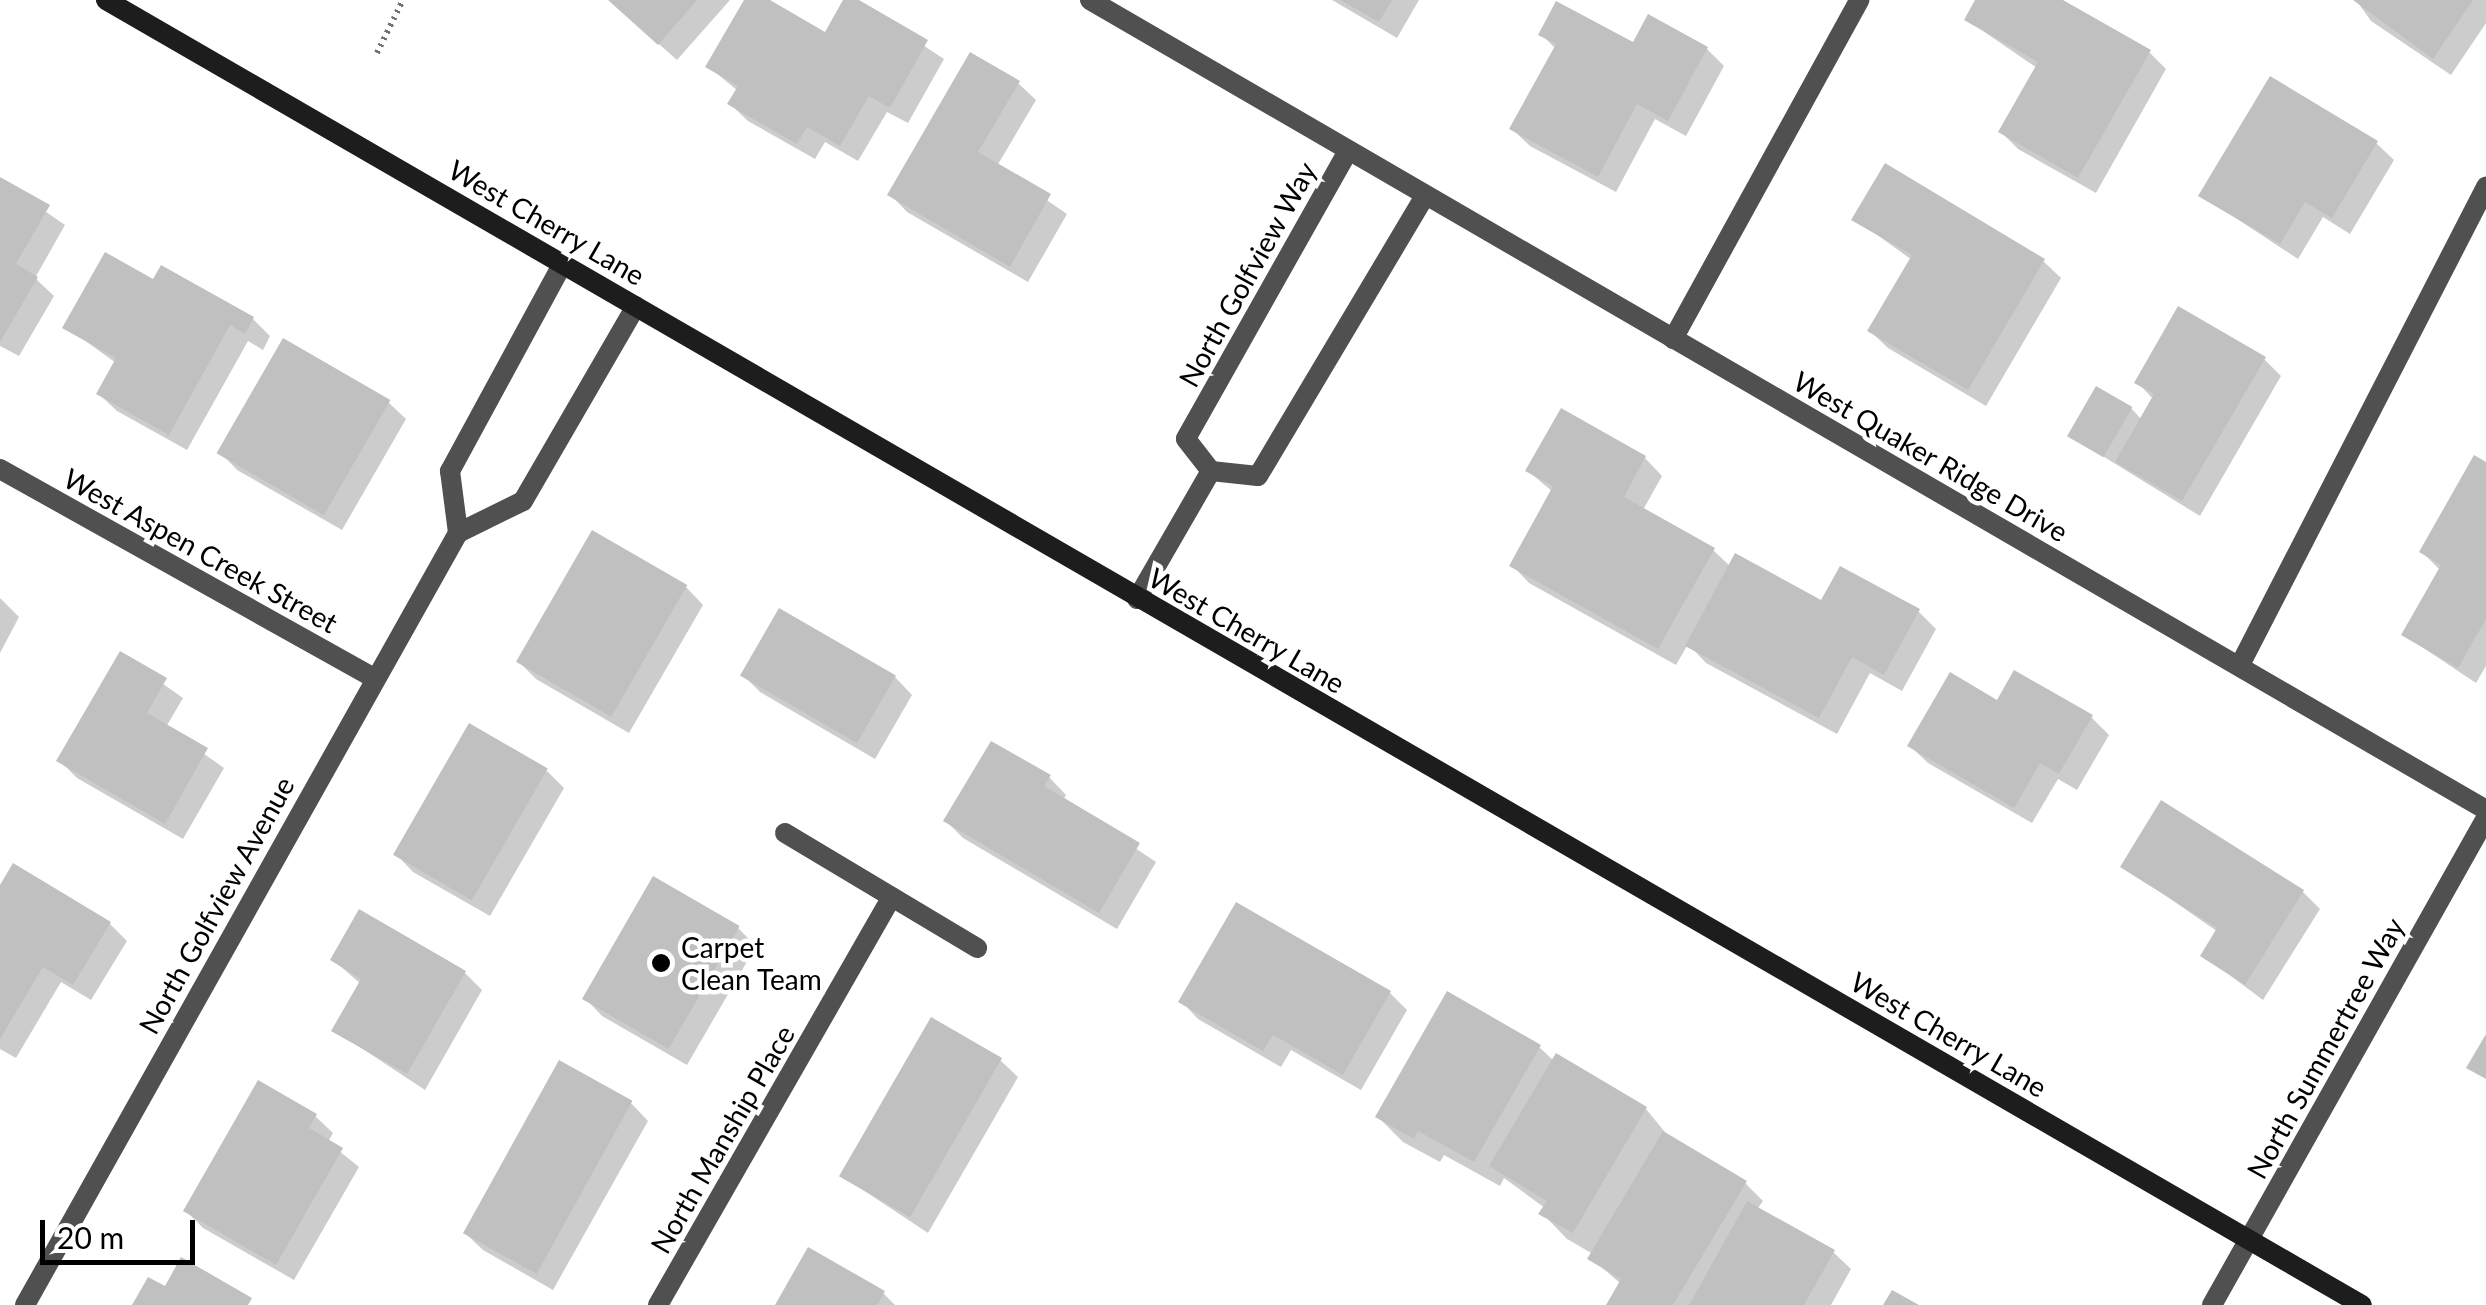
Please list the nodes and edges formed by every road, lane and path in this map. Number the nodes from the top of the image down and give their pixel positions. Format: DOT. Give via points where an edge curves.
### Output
graph roads {
  1 [pos="106,0"];
  2 [pos="403,0"];
  3 [pos="1090,0"];
  4 [pos="1859,0"];
  5 [pos="377,53"];
  6 [pos="1348,151"];
  7 [pos="2486,187"];
  8 [pos="1426,196"];
  9 [pos="562,263"];
  10 [pos="636,306"];
  11 [pos="1673,339"];
  12 [pos="0,469"];
  13 [pos="1211,471"];
  14 [pos="458,533"];
  15 [pos="1136,599"];
  16 [pos="2240,665"];
  17 [pos="374,679"];
  18 [pos="2486,814"];
  19 [pos="785,833"];
  20 [pos="892,897"];
  21 [pos="977,948"];
  22 [pos="2248,1239"];
  23 [pos="24,1305"];
  24 [pos="658,1305"];
  25 [pos="2212,1305"];
  26 [pos="2362,1305"];
  1 -- 9 [label="main road, West Cherry Lane"];
  2 -- 5 [label="path"];
  3 -- 6 [label="street, North Golfview Way"];
  4 -- 11 [label="street"];
  6 -- 8 [label="street, West Quaker Ridge Drive"];
  6 -- 13 [label="street, North Golfview Way" via="1186,439"];
  7 -- 16 [label="street"];
  8 -- 11 [label="street, West Quaker Ridge Drive"];
  8 -- 13 [label="street" via="1258,476"];
  9 -- 10 [label="main road, West Cherry Lane"];
  9 -- 14 [label="street" via="450,471"];
  10 -- 14 [label="street" via="524,501"];
  10 -- 15 [label="main road, West Cherry Lane"];
  11 -- 16 [label="street, West Quaker Ridge Drive"];
  12 -- 17 [label="street, West Aspen Creek Street"];
  13 -- 15 [label="street"];
  14 -- 17 [label="street, North Golfview Avenue"];
  15 -- 22 [label="main road, West Cherry Lane"];
  16 -- 18 [label="street, West Quaker Ridge Drive"];
  17 -- 23 [label="street, North Golfview Avenue"];
  18 -- 22 [label="street, North Summertree Way"];
  19 -- 20 [label="street"];
  20 -- 21 [label="street"];
  20 -- 24 [label="street, North Manship Place"];
  22 -- 25 [label="street, North Summertree Way"];
  22 -- 26 [label="main road, West Cherry Lane"];
}
